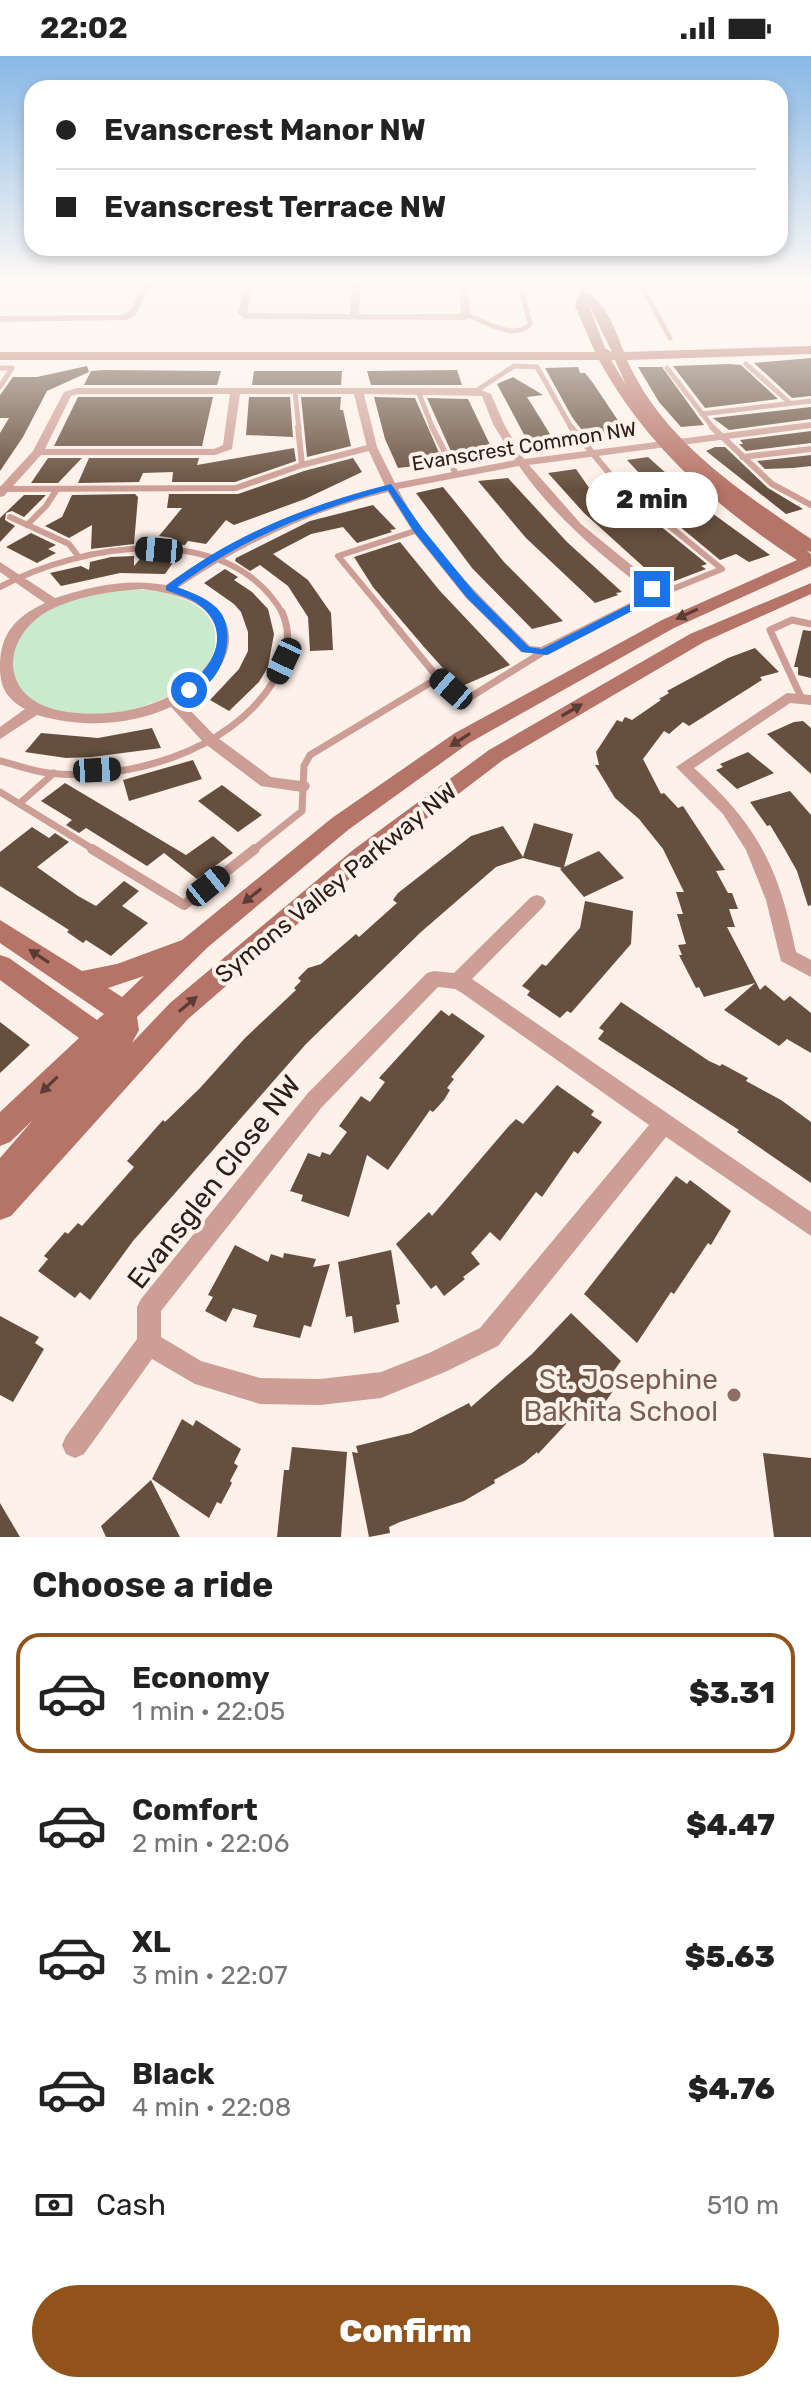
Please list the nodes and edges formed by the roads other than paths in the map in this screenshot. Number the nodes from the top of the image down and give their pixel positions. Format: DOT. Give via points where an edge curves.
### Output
graph roads {
  1 [pos="600,352"];
  2 [pos="616,352"];
  3 [pos="649,352"];
  4 [pos="682,352"];
  5 [pos="751,352"];
  6 [pos="0,356"];
  7 [pos="618,356"];
  8 [pos="640,356"];
  9 [pos="604,363"];
  10 [pos="746,364"];
  11 [pos="0,368"];
  12 [pos="667,368"];
  13 [pos="0,387"];
  14 [pos="235,391"];
  15 [pos="295,391"];
  16 [pos="358,391"];
  17 [pos="418,391"];
  18 [pos="476,391"];
  19 [pos="811,401"];
  20 [pos="790,403"];
  21 [pos="702,414"];
  22 [pos="811,425"];
  23 [pos="719,436"];
  24 [pos="668,443"];
  25 [pos="372,447"];
  26 [pos="811,449"];
  27 [pos="38,452"];
  28 [pos="590,453"];
  29 [pos="742,457"];
  30 [pos="522,462"];
  31 [pos="302,465"];
  32 [pos="455,472"];
  33 [pos="391,487"];
  34 [pos="57,489"];
  35 [pos="2,491"];
  36 [pos="811,505"];
  37 [pos="10,517"];
  38 [pos="27,525"];
  39 [pos="418,530"];
  40 [pos="806,541"];
  41 [pos="78,556"];
  42 [pos="210,558"];
  43 [pos="811,560"];
  44 [pos="0,566"];
  45 [pos="811,570"];
  46 [pos="17,577"];
  47 [pos="0,587"];
  48 [pos="170,588"];
  49 [pos="811,588"];
  50 [pos="653,597"];
  51 [pos="811,597"];
  52 [pos="54,603"];
  53 [pos="774,603"];
  54 [pos="811,624"];
  55 [pos="697,638"];
  56 [pos="543,652"];
  57 [pos="438,678"];
  58 [pos="806,698"];
  59 [pos="173,701"];
  60 [pos="35,709"];
  61 [pos="0,734"];
  62 [pos="209,739"];
  63 [pos="0,761"];
  64 [pos="54,773"];
  65 [pos="302,786"];
  66 [pos="0,792"];
  67 [pos="20,803"];
  68 [pos="537,902"];
  69 [pos="0,930"];
  70 [pos="193,945"];
  71 [pos="0,966"];
  72 [pos="811,969"];
  73 [pos="458,981"];
  74 [pos="79,982"];
  75 [pos="123,1012"];
  76 [pos="114,1047"];
  77 [pos="664,1123"];
  78 [pos="0,1132"];
  79 [pos="0,1181"];
  80 [pos="0,1205"];
  81 [pos="811,1225"];
  82 [pos="149,1343"];
  83 [pos="75,1445"];
  1 -- 9 [label="main road"];
  2 -- 7 [label="main road"];
  3 -- 8 [label="main road"];
  4 -- 8 [label="main road"];
  5 -- 8 [label="main road"];
  6 -- 9 [label="main road" via="563,357"];
  7 -- 8 [label="main road"];
  7 -- 9 [label="main road"];
  7 -- 24 [label="main road"];
  9 -- 24 [label="main road" via="632,409"];
  10 -- 20 [label="lane"];
  11 -- 13 [label="lane" via="12,368"];
  12 -- 21 [label="lane"];
  14 -- 15 [label="street"];
  14 -- 27 [label="street" via="67,394"];
  14 -- 27 [label="street" via="228,447 215,452"];
  15 -- 16 [label="street"];
  15 -- 31 [label="lane"];
  16 -- 17 [label="street"];
  16 -- 25 [label="street"];
  17 -- 18 [label="street"];
  17 -- 32 [label="lane"];
  18 -- 28 [label="lane" via="514,366 537,367 559,411"];
  18 -- 30 [label="street" via="486,394 495,421"];
  19 -- 20 [label="lane"];
  20 -- 21 [label="lane"];
  21 -- 23 [label="lane"];
  22 -- 23 [label="street, Evanscrest Common NW"];
  23 -- 24 [label="street, Evanscrest Common NW"];
  23 -- 29 [label="lane"];
  24 -- 28 [label="street, Evanscrest Common NW"];
  24 -- 40 [label="main road"];
  24 -- 43 [label="main road" via="683,467"];
  25 -- 31 [label="lane"];
  25 -- 33 [label="street"];
  26 -- 29 [label="lane"];
  27 -- 35 [label="street"];
  28 -- 30 [label="street, Evanscrest Common NW"];
  28 -- 50 [label="lane" via="722,569"];
  29 -- 36 [label="lane"];
  30 -- 32 [label="street, Evanscrest Common NW"];
  30 -- 50 [label="street" via="554,502 652,589"];
  31 -- 34 [label="lane" via="236,488"];
  32 -- 33 [label="street, Evanscrest Common NW"];
  33 -- 39 [label="street"];
  33 -- 42 [label="street, Evanscrest Common NW" via="293,517"];
  34 -- 35 [label="lane"];
  34 -- 38 [label="lane"];
  37 -- 38 [label="lane"];
  38 -- 41 [label="lane" via="69,544"];
  39 -- 56 [label="street" via="471,595 526,649"];
  39 -- 57 [label="lane" via="338,556"];
  41 -- 42 [label="lane" via="138,548"];
  41 -- 46 [label="lane"];
  42 -- 48 [label="street, Evanscrest Common NW"];
  42 -- 62 [label="lane" via="220,559 270,597 286,622 287,640 284,661 261,700 244,718"];
  43 -- 70 [label="main road, Symons Valley Parkway NW, one-way" via="668,624 462,738 340,824"];
  44 -- 46 [label="street"];
  45 -- 55 [label="main road" via="717,616"];
  46 -- 47 [label="lane"];
  46 -- 52 [label="street"];
  48 -- 52 [label="street" via="112,586"];
  48 -- 59 [label="street" via="217,615 225,635 220,658 202,681"];
  49 -- 53 [label="main road, Symons Valley Parkway NW"];
  50 -- 56 [label="street"];
  51 -- 53 [label="main road"];
  52 -- 60 [label="street" via="16,631 1,665 16,697"];
  53 -- 55 [label="main road, Symons Valley Parkway NW"];
  54 -- 58 [label="lane" via="792,620 770,630"];
  76 -- 55 [label="main road, Symons Valley Parkway NW, one-way" via="179,1011 361,856 496,755"];
  56 -- 57 [label="lane" via="464,701"];
  57 -- 65 [label="lane" via="310,755"];
  58 -- 72 [label="street" via="787,698 684,767 733,814 777,898 788,956"];
  59 -- 60 [label="street" via="101,719"];
  59 -- 62 [label="street"];
  60 -- 61 [label="street"];
  62 -- 64 [label="lane" via="173,756 119,769"];
  62 -- 65 [label="street" via="267,782"];
  63 -- 64 [label="lane"];
  64 -- 67 [label="lane"];
  65 -- 67 [label="lane" via="302,811 184,905"];
  66 -- 67 [label="lane"];
  68 -- 73 [label="street"];
  74 -- 69 [label="main road, one-way"];
  70 -- 74 [label="main road" via="119,975"];
  70 -- 75 [label="main road, Symons Valley Parkway NW"];
  71 -- 76 [label="main road"];
  73 -- 77 [label="street"];
  73 -- 82 [label="street, Evansglen Close NW" via="434,979 315,1100 149,1307"];
  74 -- 75 [label="main road"];
  75 -- 76 [label="main road" via="126,1030"];
  76 -- 78 [label="main road, Symons Valley Parkway NW, one-way"];
  76 -- 79 [label="main road"];
  76 -- 80 [label="main road, Symons Valley Parkway NW"];
  77 -- 81 [label="street"];
  77 -- 82 [label="street" via="489,1337 436,1363 381,1385 260,1391 195,1372"];
  82 -- 83 [label="street"];
}
